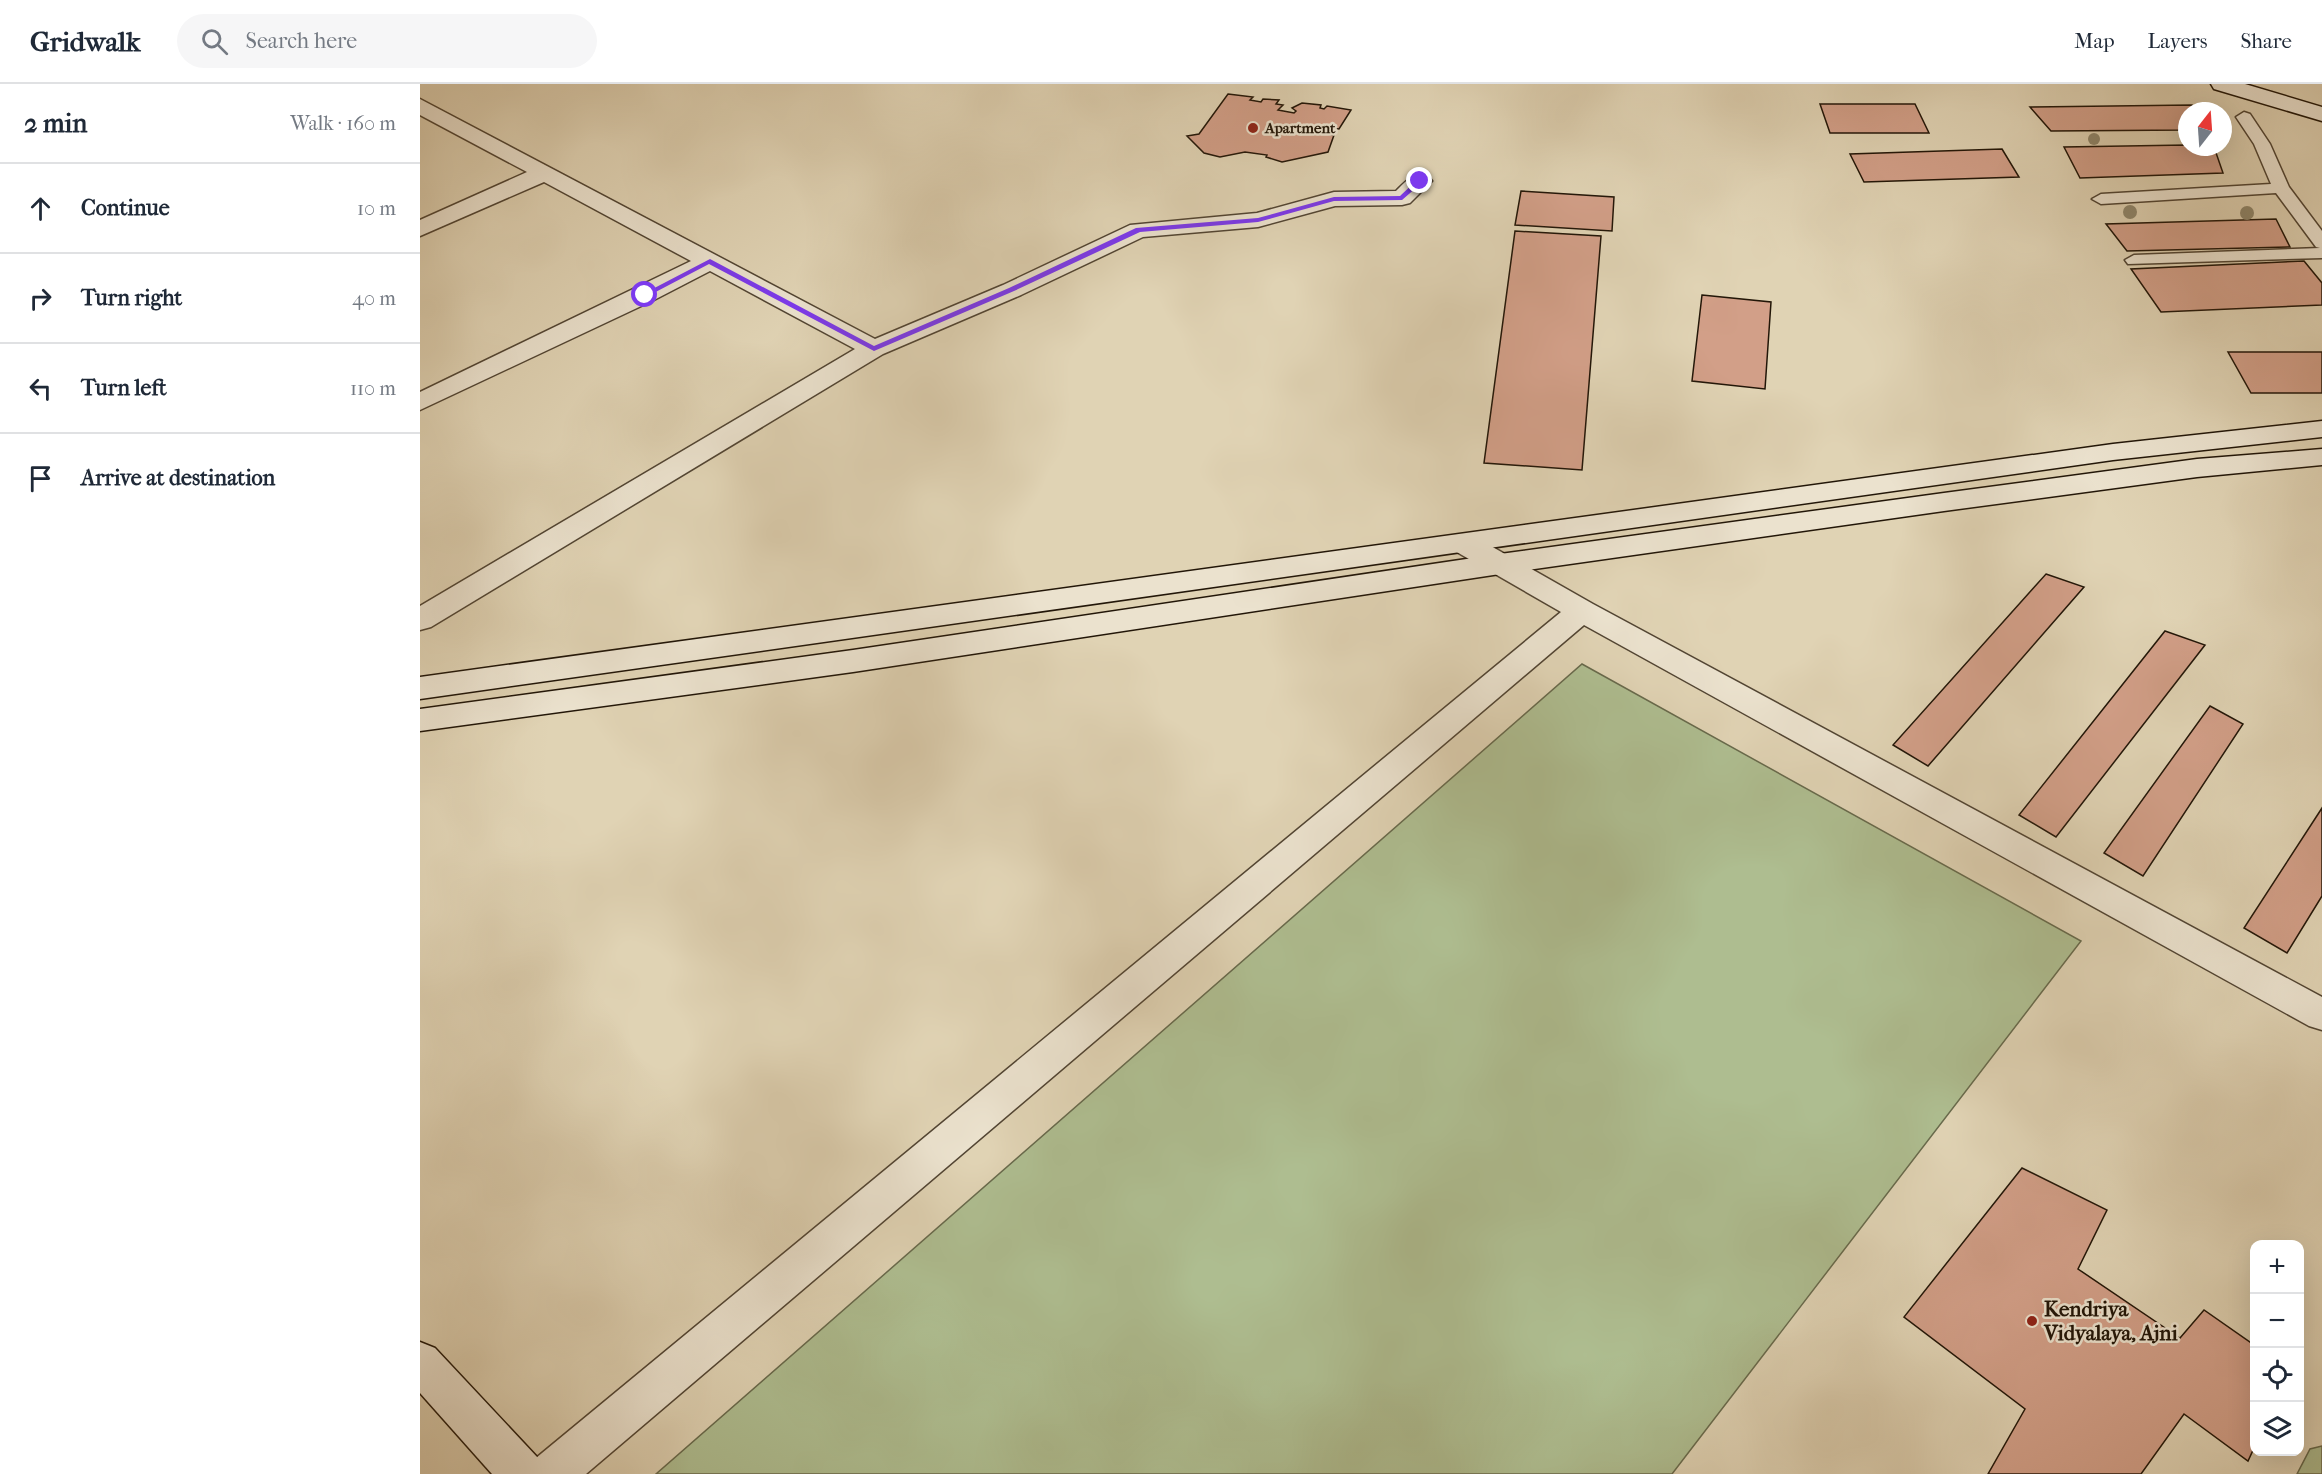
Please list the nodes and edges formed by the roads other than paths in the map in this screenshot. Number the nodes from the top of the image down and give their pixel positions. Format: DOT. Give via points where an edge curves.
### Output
graph roads {
  1 [pos="2222,84"];
  2 [pos="420,106"];
  3 [pos="2322,114"];
  4 [pos="2244,117"];
  5 [pos="545,173"];
  6 [pos="1420,181"];
  7 [pos="2281,188"];
  8 [pos="2101,199"];
  9 [pos="420,229"];
  10 [pos="2322,243"];
  11 [pos="2322,253"];
  12 [pos="2134,260"];
  13 [pos="710,261"];
  14 [pos="874,349"];
  15 [pos="420,402"];
  16 [pos="2322,429"];
  17 [pos="2322,457"];
  18 [pos="1465,544"];
  19 [pos="1500,564"];
  20 [pos="1582,611"];
  21 [pos="420,620"];
  22 [pos="420,688"];
  23 [pos="420,720"];
  24 [pos="2322,1015"];
  25 [pos="420,1362"];
  26 [pos="522,1474"];
  27 [pos="552,1474"];
  1 -- 3 [label="street"];
  2 -- 5 [label="street"];
  4 -- 7 [label="lane" via="2262,144"];
  5 -- 9 [label="street"];
  5 -- 13 [label="street"];
  6 -- 14 [label="street" via="1402,198 1334,199 1258,220 1138,230"];
  7 -- 8 [label="lane"];
  7 -- 10 [label="lane"];
  11 -- 12 [label="lane"];
  13 -- 14 [label="street"];
  13 -- 15 [label="street"];
  14 -- 21 [label="street"];
  16 -- 18 [label="street" via="2113,452"];
  17 -- 19 [label="street" via="2185,469"];
  18 -- 19 [label="street"];
  18 -- 22 [label="street"];
  19 -- 20 [label="street"];
  19 -- 23 [label="street" via="864,659"];
  20 -- 24 [label="street"];
  20 -- 27 [label="street"];
  25 -- 26 [label="street"];
}
